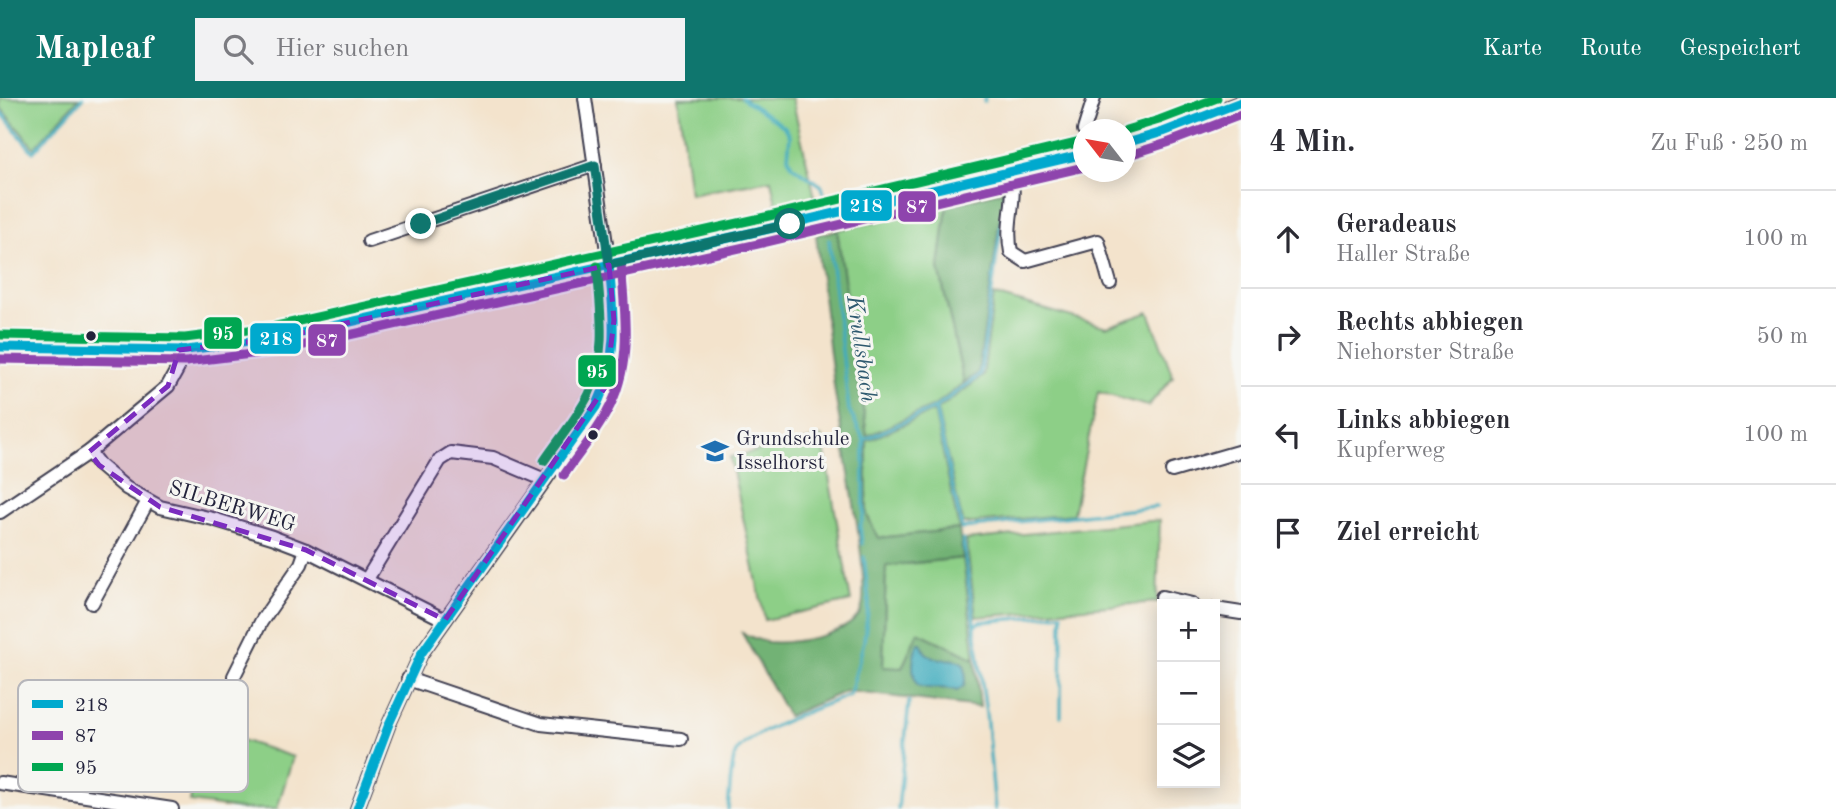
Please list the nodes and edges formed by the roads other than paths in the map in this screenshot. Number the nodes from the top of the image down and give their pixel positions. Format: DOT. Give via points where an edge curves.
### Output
graph roads {
  1 [pos="585,98"];
  2 [pos="1094,98"];
  3 [pos="1241,102"];
  4 [pos="1087,119"];
  5 [pos="1136,140"];
  6 [pos="1073,157"];
  7 [pos="595,165"];
  8 [pos="1012,173"];
  9 [pos="369,241"];
  10 [pos="609,265"];
  11 [pos="1110,283"];
  12 [pos="0,346"];
  13 [pos="179,350"];
  14 [pos="1241,451"];
  15 [pos="89,453"];
  16 [pos="1172,471"];
  17 [pos="545,480"];
  18 [pos="148,500"];
  19 [pos="0,512"];
  20 [pos="306,551"];
  21 [pos="367,579"];
  22 [pos="1162,597"];
  23 [pos="1171,599"];
  24 [pos="92,603"];
  25 [pos="1220,610"];
  26 [pos="1241,613"];
  27 [pos="445,620"];
  28 [pos="234,676"];
  29 [pos="408,679"];
  30 [pos="681,739"];
  31 [pos="0,783"];
  32 [pos="18,786"];
  33 [pos="60,792"];
  34 [pos="172,809"];
  35 [pos="357,809"];
  1 -- 7 [label="street"];
  2 -- 4 [label="street"];
  3 -- 5 [label="street"];
  6 -- 8 [label="street"];
  7 -- 9 [label="street"];
  7 -- 10 [label="street"];
  8 -- 10 [label="street"];
  8 -- 11 [label="street" via="1007,233 1011,252 1025,261 1098,241"];
  10 -- 13 [label="street" via="274,339"];
  10 -- 17 [label="street" via="614,320 606,386"];
  12 -- 13 [label="street"];
  13 -- 15 [label="street" via="178,368 168,386"];
  14 -- 16 [label="street"];
  15 -- 18 [label="street, SILBERWEG" via="126,488"];
  15 -- 19 [label="street"];
  17 -- 21 [label="street" via="493,458 451,453 440,460"];
  17 -- 27 [label="street"];
  18 -- 20 [label="street, SILBERWEG"];
  18 -- 24 [label="street, SILBERWEG"];
  20 -- 21 [label="street, SILBERWEG"];
  20 -- 28 [label="street, SILBERWEG" via="261,622"];
  21 -- 27 [label="street, SILBERWEG"];
  22 -- 23 [label="street"];
  25 -- 26 [label="street"];
  27 -- 29 [label="street"];
  29 -- 30 [label="street" via="541,724"];
  29 -- 35 [label="street"];
  31 -- 32 [label="street"];
  33 -- 34 [label="street"];
}
